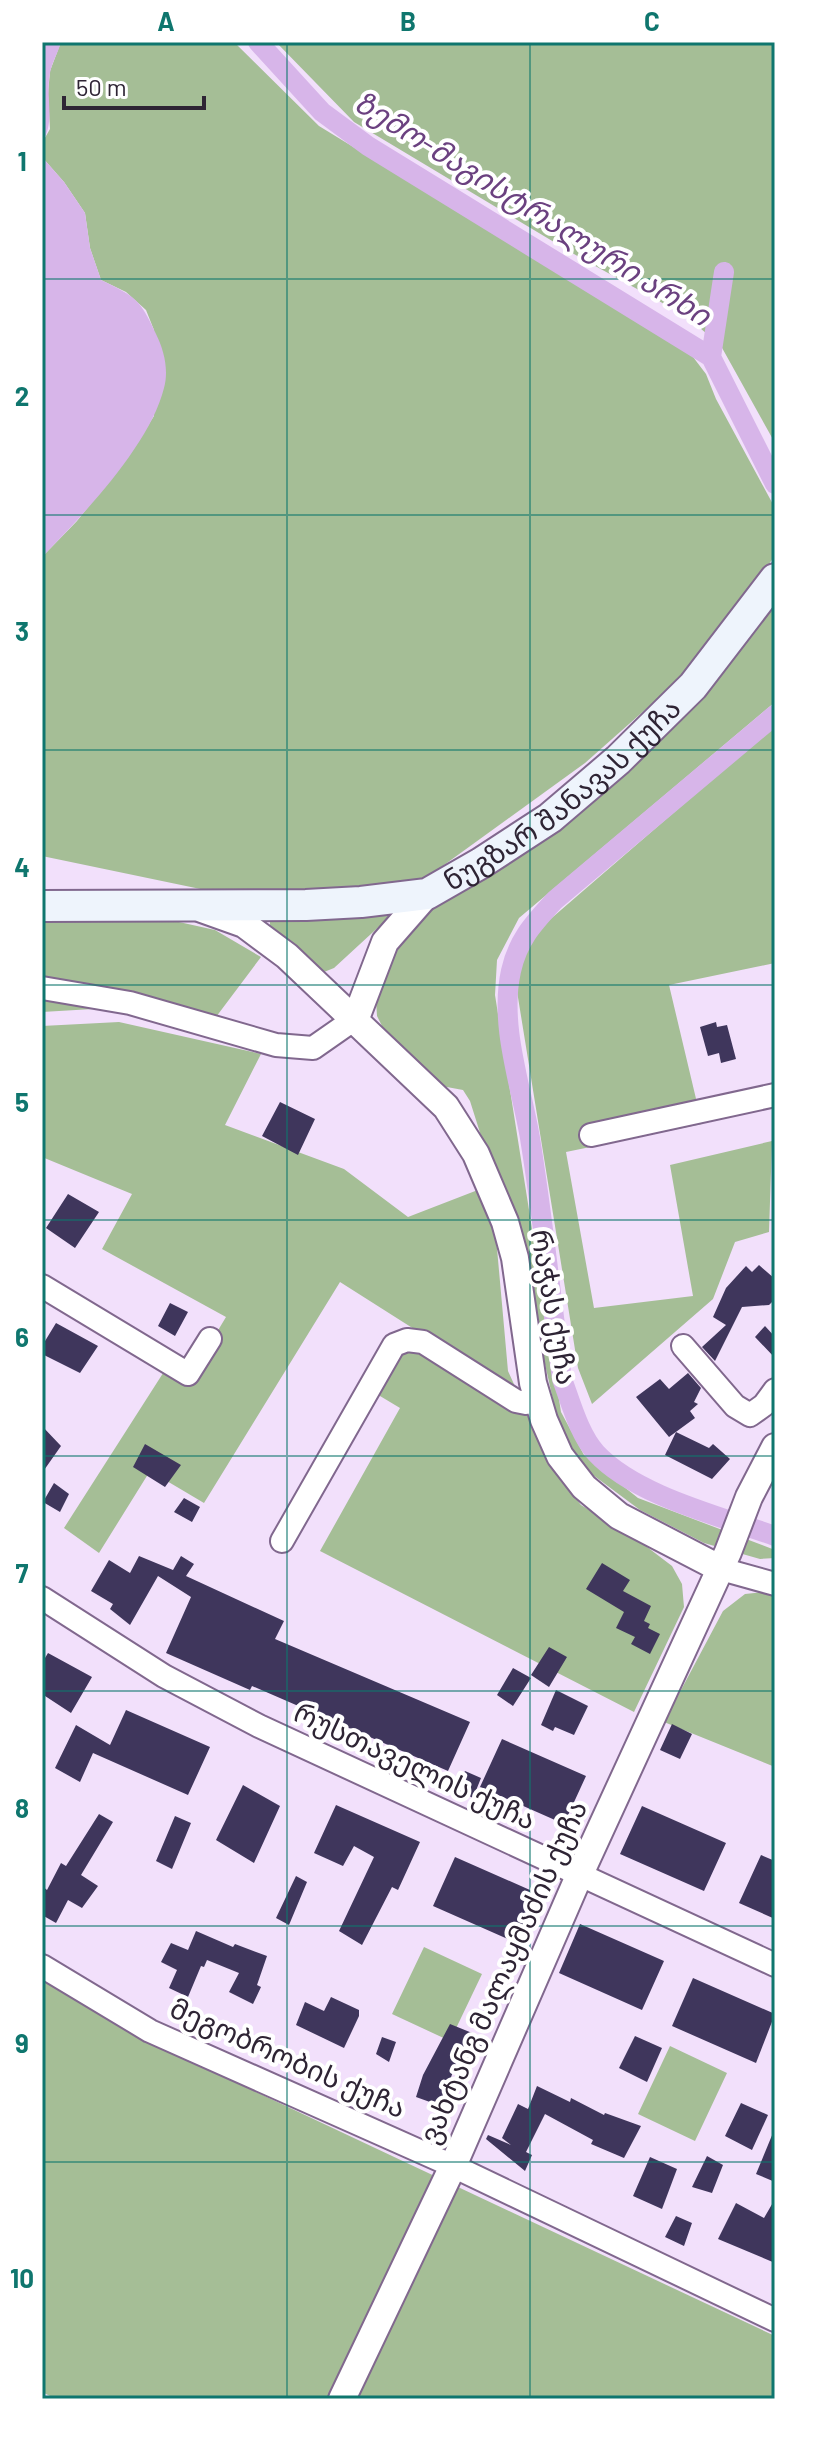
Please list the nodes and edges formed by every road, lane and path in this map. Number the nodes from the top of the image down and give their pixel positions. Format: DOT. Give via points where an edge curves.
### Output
graph roads {
  1 [pos="775,579"];
  2 [pos="427,894"];
  3 [pos="42,906"];
  4 [pos="194,906"];
  5 [pos="42,988"];
  6 [pos="356,1018"];
  7 [pos="775,1095"];
  8 [pos="591,1135"];
  9 [pos="42,1286"];
  10 [pos="210,1339"];
  11 [pos="683,1346"];
  12 [pos="775,1390"];
  13 [pos="537,1399"];
  14 [pos="775,1447"];
  15 [pos="282,1541"];
  16 [pos="724,1560"];
  17 [pos="775,1584"];
  18 [pos="42,1598"];
  19 [pos="579,1876"];
  20 [pos="775,1965"];
  21 [pos="42,1966"];
  22 [pos="453,2166"];
  23 [pos="775,2320"];
  24 [pos="342,2399"];
  1 -- 2 [label="main road, ნუგზარ შანავას ქუჩა" via="693,686 618,760 550,818"];
  2 -- 4 [label="main road, ნუგზარ შანავას ქუჩა" via="361,902"];
  2 -- 6 [label="street" via="385,942"];
  3 -- 4 [label="main road, ნუგზარ შანავას ქუჩა"];
  4 -- 6 [label="street, რაჭას ქუჩა" via="244,924"];
  5 -- 6 [label="street" via="130,1003 276,1045 313,1048"];
  6 -- 13 [label="street, რაჭას ქუჩა" via="446,1107 476,1154 515,1258"];
  7 -- 8 [label="street"];
  9 -- 10 [label="street" via="188,1374"];
  11 -- 12 [label="street" via="735,1406 750,1415"];
  13 -- 15 [label="street" via="516,1401 423,1342 394,1345"];
  13 -- 16 [label="street, რაჭას ქუჩა" via="560,1456 584,1487 619,1516"];
  14 -- 16 [label="street, ვახტანგ მალაყმაძის ქუჩა"];
  16 -- 17 [label="street, რაჭას ქუჩა"];
  16 -- 19 [label="street, ვახტანგ მალაყმაძის ქუჩა"];
  18 -- 19 [label="street, რუსთაველის ქუჩა" via="164,1676 259,1726"];
  19 -- 20 [label="street, რუსთაველის ქუჩა"];
  19 -- 22 [label="street, ვახტანგ მალაყმაძის ქუჩა"];
  21 -- 22 [label="street, მეგობრობის ქუჩა" via="150,2031"];
  22 -- 23 [label="street, მეგობრობის ქუჩა"];
  22 -- 24 [label="street, ვახტანგ მალაყმაძის ქუჩა"];
}
